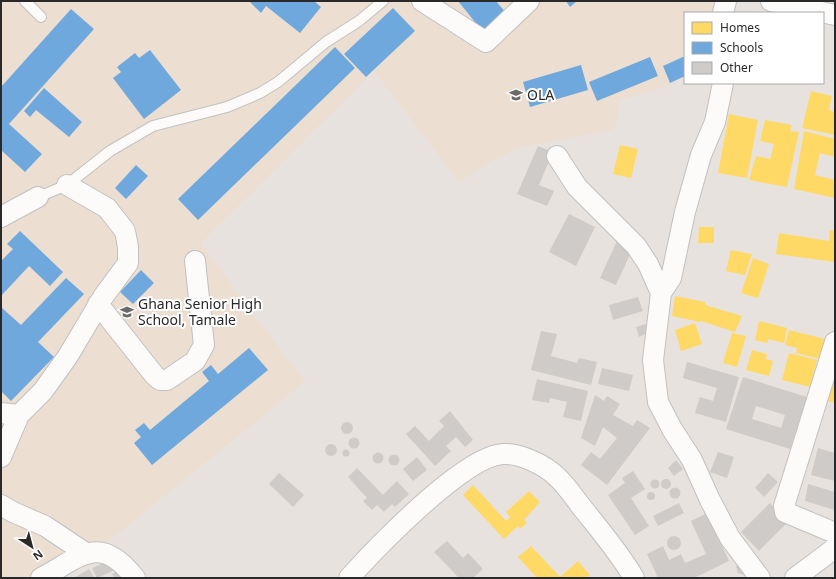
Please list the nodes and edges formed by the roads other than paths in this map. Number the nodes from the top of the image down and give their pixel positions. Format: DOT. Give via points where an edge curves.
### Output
graph roads {
  1 [pos="25,1"];
  2 [pos="383,1"];
  3 [pos="422,1"];
  4 [pos="529,1"];
  5 [pos="726,1"];
  6 [pos="771,1"];
  7 [pos="723,12"];
  8 [pos="821,12"];
  9 [pos="824,13"];
  10 [pos="835,15"];
  11 [pos="41,17"];
  12 [pos="723,84"];
  13 [pos="557,156"];
  14 [pos="67,185"];
  15 [pos="38,197"];
  16 [pos="1,217"];
  17 [pos="195,261"];
  18 [pos="661,293"];
  19 [pos="98,304"];
  20 [pos="835,342"];
  21 [pos="10,414"];
  22 [pos="1,457"];
  23 [pos="1,505"];
  24 [pos="835,533"];
  25 [pos="835,548"];
  26 [pos="87,554"];
  27 [pos="41,578"];
  28 [pos="135,578"];
  29 [pos="349,578"];
  30 [pos="634,578"];
  31 [pos="760,578"];
  32 [pos="795,578"];
  1 -- 11 [label="lane"];
  2 -- 14 [label="lane" via="260,93 227,107 152,126 110,151"];
  3 -- 4 [label="street" via="486,42"];
  5 -- 7 [label="street"];
  6 -- 8 [label="street"];
  9 -- 10 [label="street"];
  12 -- 18 [label="street" via="715,122 701,155 685,212 671,278"];
  13 -- 18 [label="street" via="577,187 636,246 648,264"];
  14 -- 15 [label="lane"];
  14 -- 19 [label="street" via="108,208 125,231 128,263"];
  15 -- 16 [label="street"];
  17 -- 19 [label="street" via="204,345 195,361 166,380 160,380 155,376"];
  18 -- 31 [label="street" via="653,360 658,402 692,460 730,538"];
  19 -- 21 [label="street" via="68,356 43,390"];
  20 -- 24 [label="street" via="784,506 785,512"];
  21 -- 22 [label="street"];
  23 -- 26 [label="street" via="45,526"];
  25 -- 32 [label="street"];
  26 -- 27 [label="street"];
  26 -- 28 [label="street" via="107,553 119,560"];
  29 -- 30 [label="street" via="374,550 458,474 480,461 502,454 525,457 557,476 614,548"];
}
